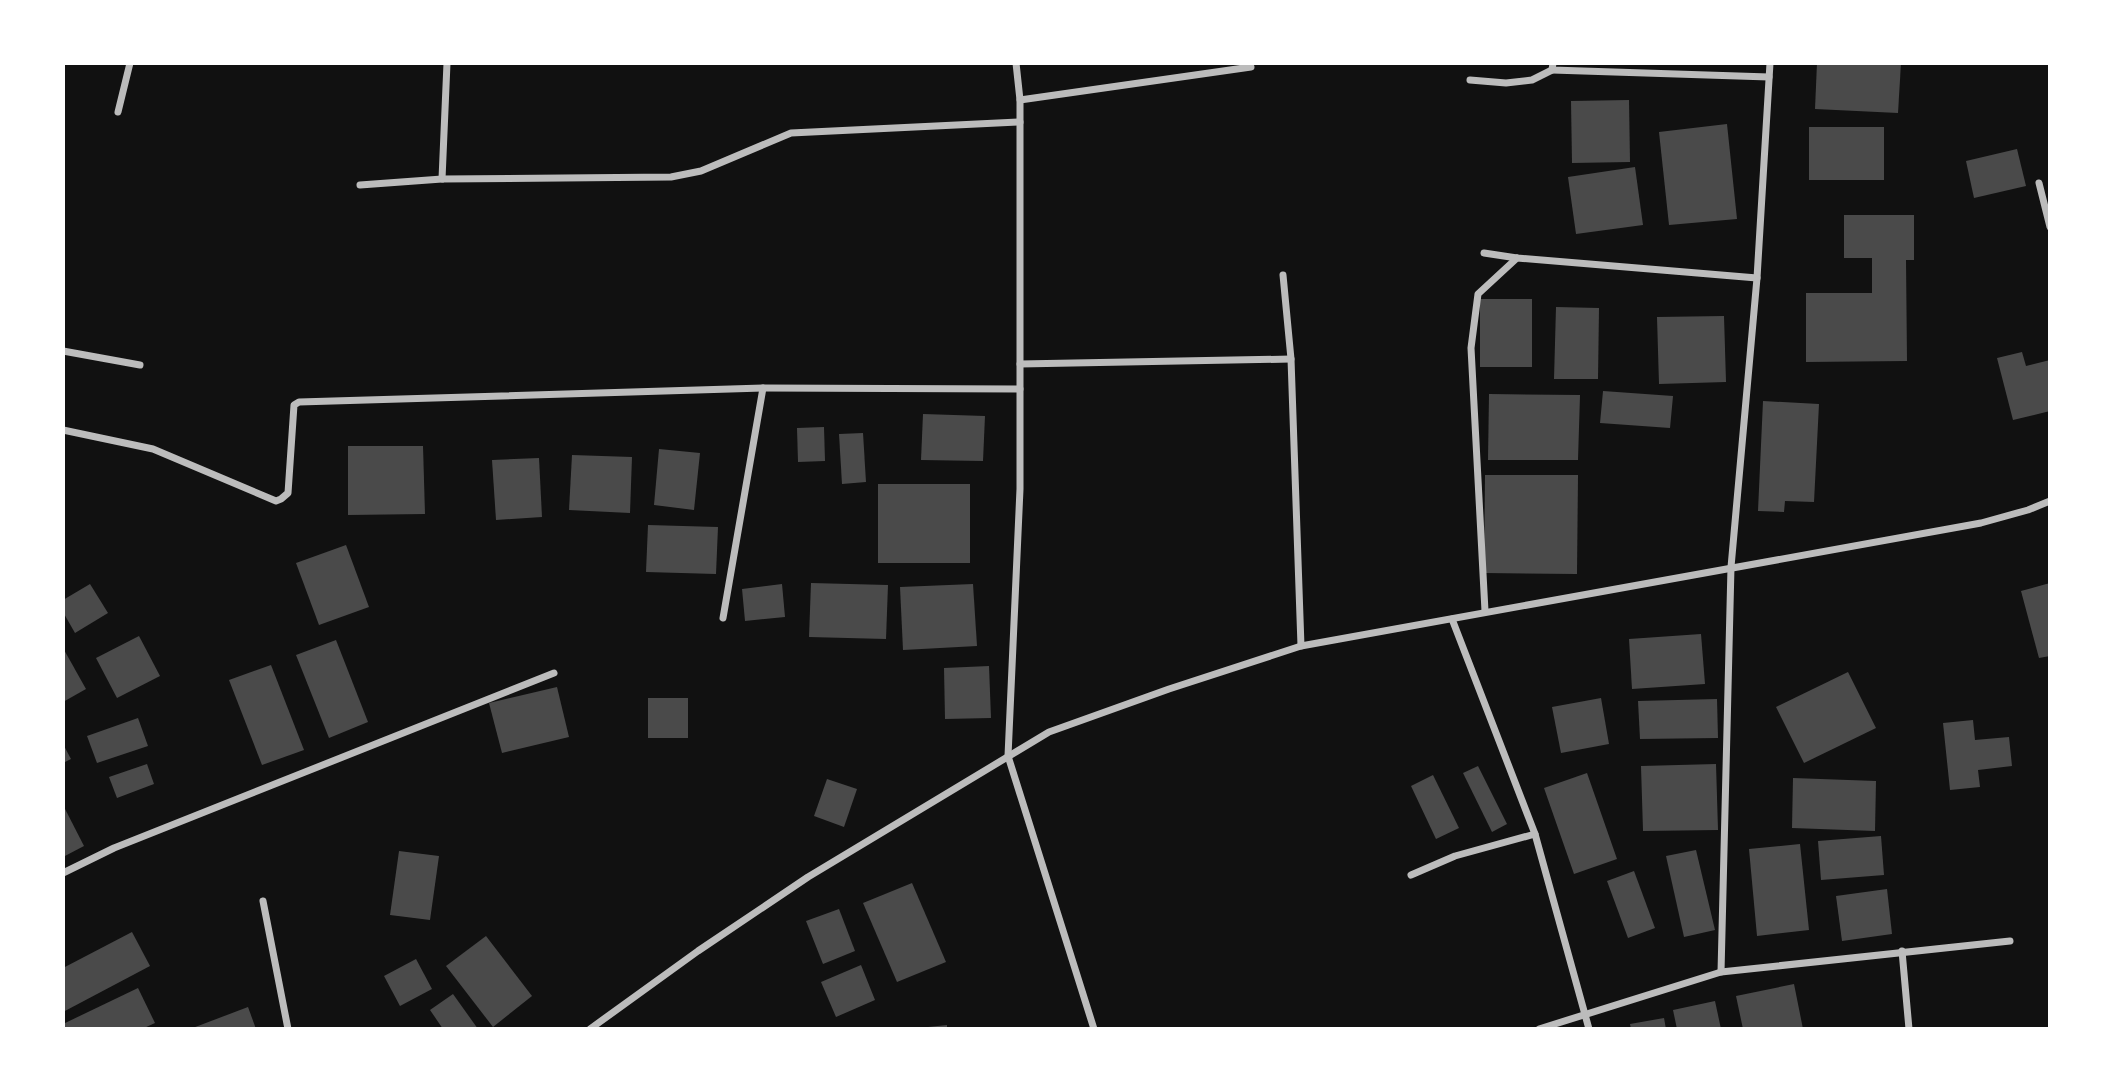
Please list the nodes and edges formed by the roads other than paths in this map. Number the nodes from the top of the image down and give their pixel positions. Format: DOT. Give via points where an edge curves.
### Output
graph roads {
  1 [pos="130,63"];
  2 [pos="447,63"];
  3 [pos="1017,63"];
  4 [pos="1770,63"];
  5 [pos="1251,67"];
  6 [pos="1553,67"];
  7 [pos="1769,78"];
  8 [pos="1470,80"];
  9 [pos="1020,100"];
  10 [pos="118,112"];
  11 [pos="1020,122"];
  12 [pos="442,179"];
  13 [pos="2039,183"];
  14 [pos="360,185"];
  15 [pos="2050,227"];
  16 [pos="1484,253"];
  17 [pos="1517,258"];
  18 [pos="1283,275"];
  19 [pos="1757,278"];
  20 [pos="63,351"];
  21 [pos="1291,359"];
  22 [pos="1020,364"];
  23 [pos="140,365"];
  24 [pos="763,388"];
  25 [pos="1020,389"];
  26 [pos="63,430"];
  27 [pos="2050,501"];
  28 [pos="1731,567"];
  29 [pos="1485,611"];
  30 [pos="723,618"];
  31 [pos="1452,619"];
  32 [pos="1301,646"];
  33 [pos="554,673"];
  34 [pos="1007,755"];
  35 [pos="1535,835"];
  36 [pos="63,873"];
  37 [pos="1410,876"];
  38 [pos="263,901"];
  39 [pos="2010,941"];
  40 [pos="1902,951"];
  41 [pos="1721,972"];
  42 [pos="1585,1014"];
  43 [pos="288,1029"];
  44 [pos="590,1029"];
  45 [pos="1094,1029"];
  46 [pos="1539,1029"];
  47 [pos="1589,1029"];
  48 [pos="1909,1029"];
  1 -- 10 [label="street"];
  2 -- 12 [label="street"];
  3 -- 9 [label="street"];
  4 -- 7 [label="street"];
  5 -- 9 [label="street"];
  6 -- 7 [label="street"];
  6 -- 8 [label="street" via="1532,80"];
  7 -- 19 [label="street"];
  9 -- 11 [label="street"];
  11 -- 12 [label="street" via="791,133 701,172 671,177"];
  11 -- 22 [label="street"];
  12 -- 14 [label="street"];
  13 -- 15 [label="street"];
  16 -- 17 [label="street"];
  17 -- 19 [label="street"];
  17 -- 29 [label="street" via="1478,295 1471,348"];
  18 -- 21 [label="street"];
  19 -- 28 [label="street"];
  20 -- 23 [label="street"];
  21 -- 22 [label="street"];
  21 -- 32 [label="street"];
  22 -- 25 [label="street"];
  24 -- 25 [label="street"];
  24 -- 26 [label="street" via="299,402 294,405 288,493 276,500 153,449"];
  24 -- 30 [label="street"];
  25 -- 34 [label="street" via="1020,489"];
  27 -- 28 [label="street" via="1981,523"];
  28 -- 29 [label="street"];
  28 -- 41 [label="street"];
  29 -- 31 [label="street"];
  31 -- 32 [label="street"];
  31 -- 35 [label="street"];
  32 -- 34 [label="street" via="1049,732"];
  33 -- 36 [label="street" via="127,843"];
  34 -- 44 [label="street" via="808,877"];
  34 -- 45 [label="street"];
  35 -- 37 [label="street" via="1455,856"];
  35 -- 42 [label="street"];
  38 -- 43 [label="street"];
  39 -- 40 [label="street"];
  40 -- 41 [label="street"];
  40 -- 48 [label="street"];
  41 -- 42 [label="street"];
  42 -- 46 [label="street"];
  42 -- 47 [label="street"];
}
